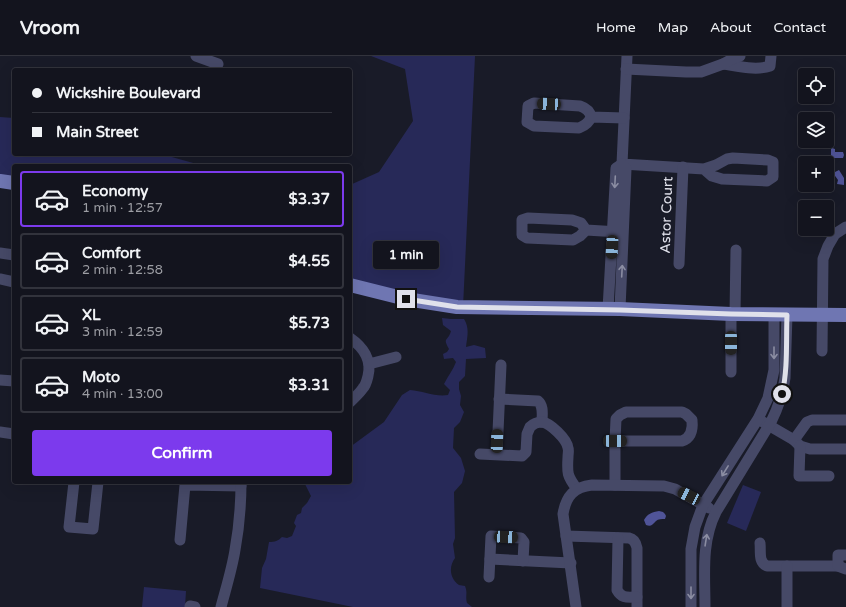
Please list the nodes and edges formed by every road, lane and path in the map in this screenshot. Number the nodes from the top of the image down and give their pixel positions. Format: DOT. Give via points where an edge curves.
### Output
graph roads {
  1 [pos="196,56"];
  2 [pos="627,56"];
  3 [pos="740,56"];
  4 [pos="771,56"];
  5 [pos="218,64"];
  6 [pos="723,64"];
  7 [pos="626,69"];
  8 [pos="591,117"];
  9 [pos="624,118"];
  10 [pos="622,164"];
  11 [pos="683,167"];
  12 [pos="704,169"];
  13 [pos="0,181"];
  14 [pos="12,183"];
  15 [pos="846,227"];
  16 [pos="586,230"];
  17 [pos="618,232"];
  18 [pos="736,250"];
  19 [pos="0,253"];
  20 [pos="12,255"];
  21 [pos="679,264"];
  22 [pos="0,279"];
  23 [pos="12,282"];
  24 [pos="352,286"];
  25 [pos="614,309"];
  26 [pos="733,314"];
  27 [pos="781,314"];
  28 [pos="822,315"];
  29 [pos="846,315"];
  30 [pos="352,340"];
  31 [pos="822,351"];
  32 [pos="396,357"];
  33 [pos="369,364"];
  34 [pos="501,365"];
  35 [pos="731,372"];
  36 [pos="0,380"];
  37 [pos="12,381"];
  38 [pos="499,399"];
  39 [pos="352,400"];
  40 [pos="758,419"];
  41 [pos="846,420"];
  42 [pos="542,422"];
  43 [pos="768,425"];
  44 [pos="0,432"];
  45 [pos="12,434"];
  46 [pos="615,441"];
  47 [pos="797,443"];
  48 [pos="846,449"];
  49 [pos="480,454"];
  50 [pos="497,454"];
  51 [pos="829,476"];
  52 [pos="74,484"];
  53 [pos="98,484"];
  54 [pos="241,484"];
  55 [pos="615,485"];
  56 [pos="577,489"];
  57 [pos="703,505"];
  58 [pos="716,512"];
  59 [pos="566,536"];
  60 [pos="618,538"];
  61 [pos="180,540"];
  62 [pos="760,543"];
  63 [pos="846,555"];
  64 [pos="490,559"];
  65 [pos="523,561"];
  66 [pos="571,563"];
  67 [pos="787,566"];
  68 [pos="842,567"];
  69 [pos="489,578"];
  70 [pos="637,602"];
  71 [pos="221,607"];
  72 [pos="576,607"];
  73 [pos="691,607"];
  74 [pos="705,607"];
  75 [pos="787,607"];
  1 -- 5 [label="street"];
  2 -- 7 [label="street"];
  3 -- 6 [label="street"];
  4 -- 6 [label="street" via="770,66 763,68"];
  6 -- 7 [label="street" via="701,72"];
  7 -- 9 [label="street"];
  8 -- 8 [label="street" via="590,121 579,128 534,126 527,122 528,106 534,103 580,106 586,108"];
  8 -- 9 [label="street"];
  9 -- 10 [label="street"];
  10 -- 11 [label="street, Astor Court"];
  10 -- 17 [label="street" via="626,169"];
  11 -- 12 [label="street, Astor Court"];
  11 -- 21 [label="street, Astor Court"];
  12 -- 12 [label="street, Astor Court" via="712,176 722,179 767,181 773,177 774,162 733,158"];
  13 -- 14 [label="main road"];
  15 -- 28 [label="street" via="835,234 822,259"];
  16 -- 16 [label="street" via="573,240 527,238 522,235 522,220 572,220 581,223"];
  16 -- 17 [label="street"];
  17 -- 25 [label="street"];
  18 -- 26 [label="street"];
  19 -- 20 [label="street"];
  22 -- 23 [label="street"];
  24 -- 25 [label="main road" via="457,307"];
  25 -- 26 [label="main road"];
  26 -- 27 [label="main road"];
  26 -- 35 [label="street"];
  27 -- 28 [label="main road"];
  27 -- 40 [label="street, one-way" via="772,381 768,398"];
  27 -- 43 [label="street" via="786,367 784,386 778,406"];
  28 -- 29 [label="main road"];
  28 -- 31 [label="street"];
  30 -- 33 [label="street" via="360,346"];
  32 -- 33 [label="street"];
  33 -- 39 [label="street" via="363,388"];
  34 -- 38 [label="street"];
  36 -- 37 [label="street"];
  38 -- 42 [label="street" via="538,401 542,408"];
  38 -- 50 [label="street"];
  40 -- 43 [label="street"];
  40 -- 57 [label="street, one-way"];
  41 -- 47 [label="street" via="807,422"];
  42 -- 50 [label="street" via="528,430 525,454"];
  42 -- 56 [label="street" via="560,434 567,443 568,476"];
  43 -- 47 [label="street"];
  43 -- 58 [label="street"];
  44 -- 45 [label="street"];
  46 -- 46 [label="street" via="616,419 626,412 682,412 692,420 692,431 687,440"];
  46 -- 55 [label="street"];
  47 -- 48 [label="street" via="810,449"];
  47 -- 51 [label="street" via="799,476"];
  49 -- 50 [label="street"];
  52 -- 53 [label="street" via="70,527 93,529"];
  54 -- 61 [label="street" via="185,485"];
  54 -- 71 [label="street" via="238,535"];
  55 -- 56 [label="street" via="592,484"];
  55 -- 57 [label="street" via="669,487"];
  56 -- 59 [label="street" via="568,498 564,507"];
  57 -- 58 [label="street"];
  57 -- 73 [label="street, one-way" via="691,549"];
  74 -- 58 [label="street, one-way" via="705,550 711,521"];
  59 -- 60 [label="street"];
  59 -- 66 [label="street"];
  60 -- 70 [label="street" via="617,590 624,597"];
  60 -- 70 [label="street" via="633,539 636,544"];
  62 -- 67 [label="street" via="760,561 763,564"];
  63 -- 68 [label="street" via="838,555"];
  64 -- 65 [label="street"];
  64 -- 65 [label="street" via="491,536 521,538 524,542"];
  64 -- 69 [label="street"];
  65 -- 66 [label="street"];
  66 -- 72 [label="street"];
  67 -- 68 [label="street"];
  67 -- 75 [label="street"];
}
